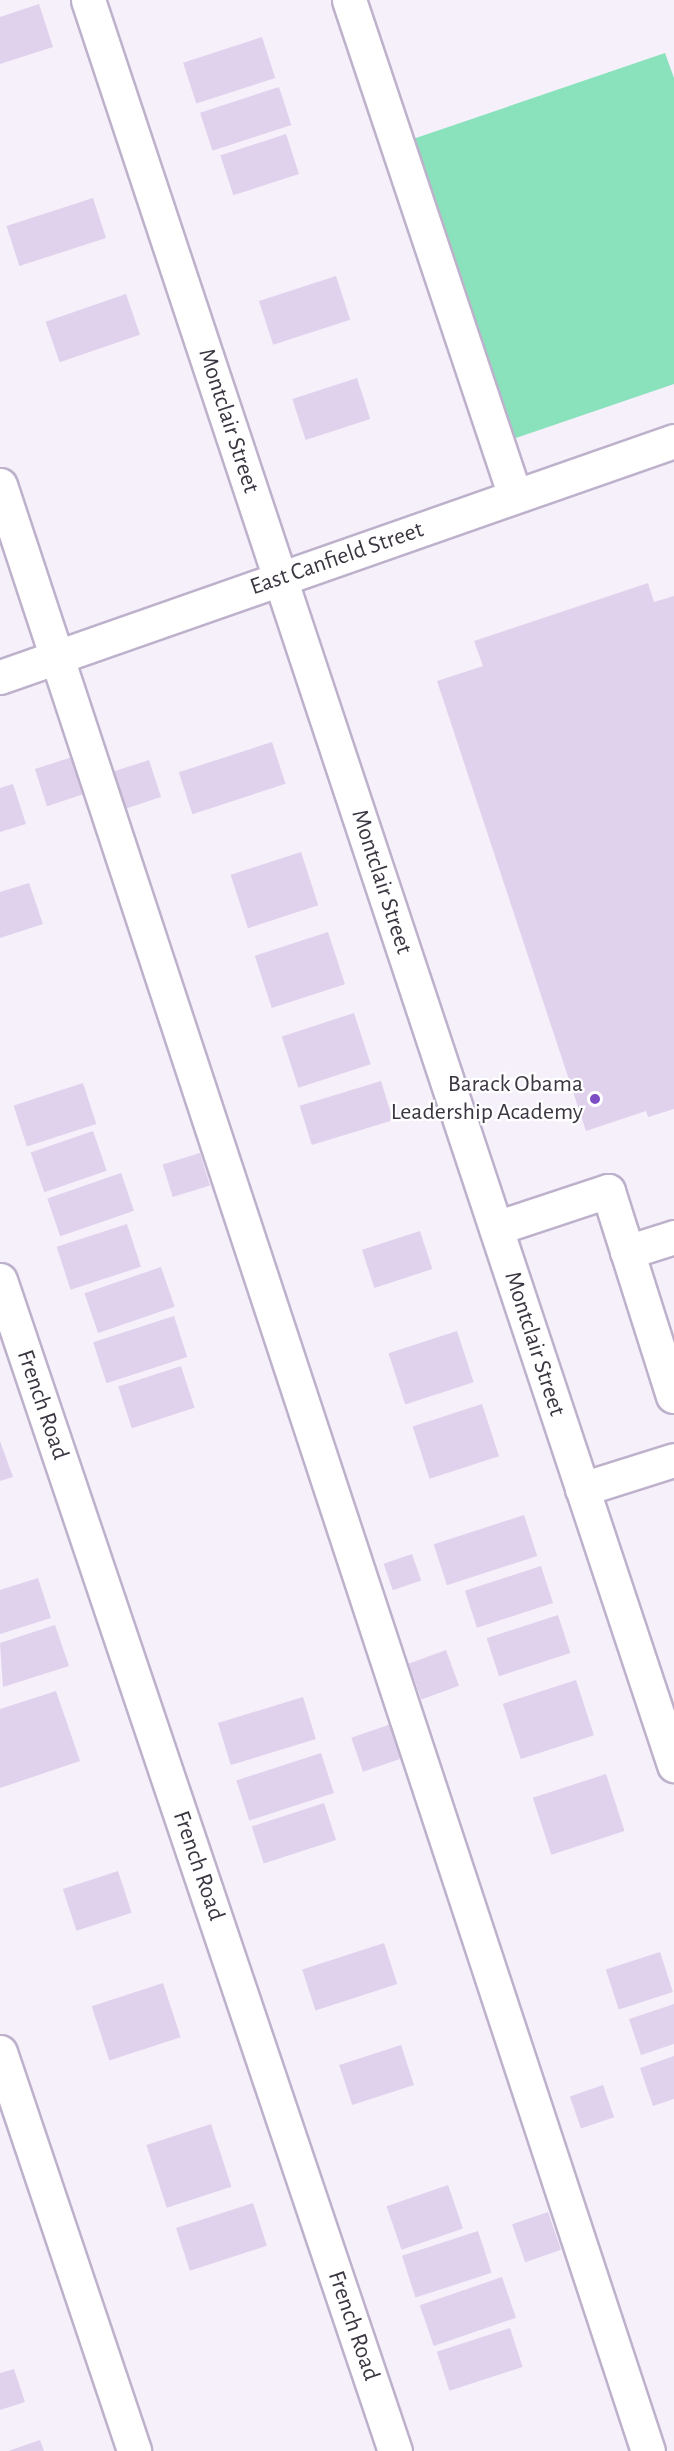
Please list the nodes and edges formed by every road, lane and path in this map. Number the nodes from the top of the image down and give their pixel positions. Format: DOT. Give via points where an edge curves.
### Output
graph roads {
  1 [pos="88,0"];
  2 [pos="349,0"];
  3 [pos="674,441"];
  4 [pos="0,485"];
  5 [pos="515,496"];
  6 [pos="281,578"];
  7 [pos="57,657"];
  8 [pos="0,677"];
  9 [pos="496,1228"];
  10 [pos="674,1237"];
  11 [pos="627,1252"];
  12 [pos="0,1280"];
  13 [pos="673,1396"];
  14 [pos="674,1461"];
  15 [pos="582,1489"];
  16 [pos="674,1765"];
  17 [pos="0,2052"];
  18 [pos="134,2451"];
  19 [pos="395,2451"];
  20 [pos="648,2451"];
  1 -- 6 [label="street, Montclair Street"];
  2 -- 5 [label="street"];
  3 -- 5 [label="street, East Canfield Street"];
  4 -- 7 [label="street"];
  5 -- 6 [label="street, East Canfield Street"];
  6 -- 7 [label="street, East Canfield Street"];
  6 -- 9 [label="street, Montclair Street"];
  7 -- 8 [label="street, East Canfield Street"];
  7 -- 20 [label="street"];
  9 -- 11 [label="street" via="608,1191"];
  9 -- 15 [label="street, Montclair Street"];
  10 -- 11 [label="street"];
  11 -- 13 [label="street"];
  12 -- 19 [label="street, French Road"];
  14 -- 15 [label="street"];
  15 -- 16 [label="street, Montclair Street"];
  17 -- 18 [label="street"];
}
